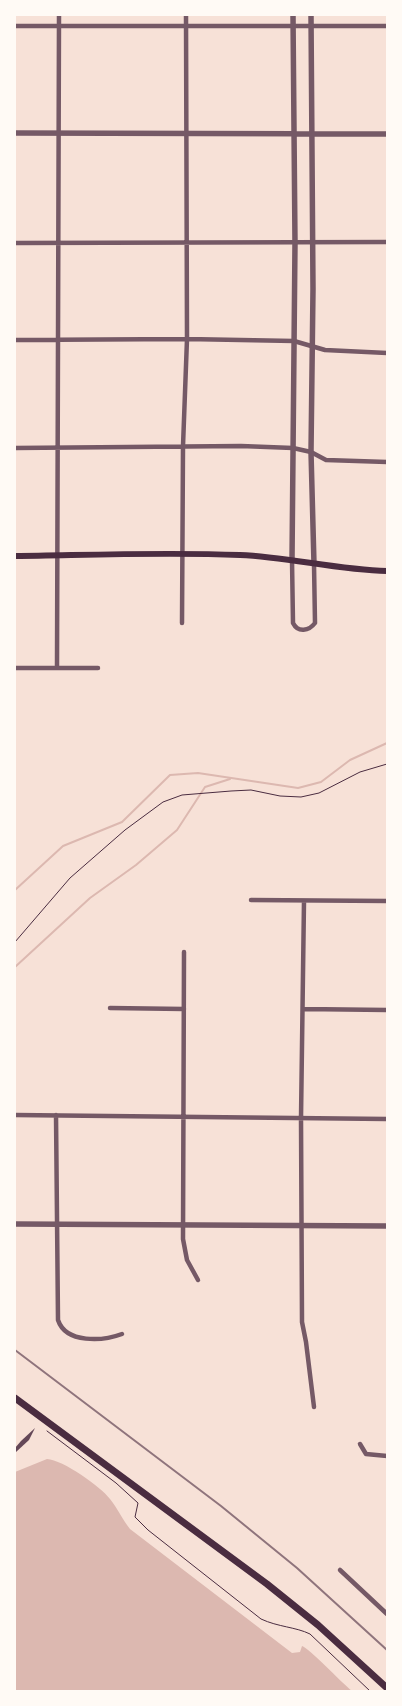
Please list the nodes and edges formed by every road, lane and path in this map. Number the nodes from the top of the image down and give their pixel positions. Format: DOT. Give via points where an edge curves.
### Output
graph roads {
  1 [pos="59,15"];
  2 [pos="186,15"];
  3 [pos="293,15"];
  4 [pos="311,15"];
  5 [pos="15,26"];
  6 [pos="59,26"];
  7 [pos="293,26"];
  8 [pos="311,26"];
  9 [pos="387,26"];
  10 [pos="186,27"];
  11 [pos="15,133"];
  12 [pos="58,133"];
  13 [pos="294,134"];
  14 [pos="312,134"];
  15 [pos="387,134"];
  16 [pos="185,135"];
  17 [pos="387,242"];
  18 [pos="15,243"];
  19 [pos="295,243"];
  20 [pos="312,243"];
  21 [pos="58,244"];
  22 [pos="186,244"];
  23 [pos="187,338"];
  24 [pos="57,339"];
  25 [pos="15,340"];
  26 [pos="294,341"];
  27 [pos="313,348"];
  28 [pos="387,353"];
  29 [pos="183,446"];
  30 [pos="57,447"];
  31 [pos="15,448"];
  32 [pos="293,448"];
  33 [pos="311,452"];
  34 [pos="387,462"];
  35 [pos="56,555"];
  36 [pos="183,555"];
  37 [pos="15,556"];
  38 [pos="292,560"];
  39 [pos="314,564"];
  40 [pos="387,570"];
  41 [pos="182,624"];
  42 [pos="56,667"];
  43 [pos="15,668"];
  44 [pos="98,668"];
  45 [pos="387,764"];
  46 [pos="251,900"];
  47 [pos="304,901"];
  48 [pos="387,901"];
  49 [pos="15,942"];
  50 [pos="184,952"];
  51 [pos="110,1008"];
  52 [pos="184,1009"];
  53 [pos="303,1009"];
  54 [pos="387,1010"];
  55 [pos="15,1115"];
  56 [pos="56,1115"];
  57 [pos="182,1117"];
  58 [pos="301,1118"];
  59 [pos="387,1119"];
  60 [pos="15,1224"];
  61 [pos="55,1224"];
  62 [pos="183,1226"];
  63 [pos="302,1226"];
  64 [pos="387,1226"];
  65 [pos="198,1280"];
  66 [pos="122,1334"];
  67 [pos="15,1398"];
  68 [pos="314,1407"];
  69 [pos="42,1426"];
  70 [pos="360,1444"];
  71 [pos="387,1456"];
  72 [pos="340,1570"];
  73 [pos="387,1614"];
  74 [pos="387,1688"];
  75 [pos="370,1691"];
  1 -- 6 [label="street"];
  2 -- 10 [label="street"];
  3 -- 7 [label="street"];
  4 -- 8 [label="street"];
  5 -- 6 [label="street"];
  6 -- 10 [label="street"];
  6 -- 12 [label="street"];
  7 -- 8 [label="street"];
  7 -- 10 [label="street"];
  7 -- 13 [label="street"];
  8 -- 9 [label="street"];
  8 -- 14 [label="street"];
  10 -- 16 [label="street"];
  11 -- 12 [label="street"];
  12 -- 16 [label="street"];
  12 -- 21 [label="street"];
  13 -- 14 [label="street"];
  13 -- 16 [label="street"];
  13 -- 19 [label="street"];
  14 -- 15 [label="street"];
  14 -- 20 [label="street"];
  16 -- 22 [label="street"];
  17 -- 20 [label="street"];
  18 -- 21 [label="street"];
  19 -- 20 [label="street"];
  19 -- 22 [label="street"];
  19 -- 26 [label="street"];
  20 -- 27 [label="street"];
  21 -- 22 [label="street"];
  21 -- 24 [label="street"];
  22 -- 23 [label="street"];
  23 -- 24 [label="street"];
  23 -- 26 [label="street"];
  23 -- 29 [label="street"];
  24 -- 25 [label="street"];
  24 -- 30 [label="street"];
  26 -- 27 [label="street"];
  26 -- 32 [label="street"];
  27 -- 28 [label="street"];
  27 -- 33 [label="street"];
  29 -- 30 [label="street"];
  29 -- 32 [label="street"];
  29 -- 36 [label="street"];
  30 -- 31 [label="street"];
  30 -- 35 [label="street"];
  32 -- 33 [label="street"];
  32 -- 38 [label="street"];
  33 -- 34 [label="street" via="326,460"];
  33 -- 39 [label="street"];
  35 -- 36 [label="main road"];
  35 -- 37 [label="main road"];
  35 -- 42 [label="street"];
  36 -- 38 [label="main road" via="240,555"];
  36 -- 41 [label="street"];
  38 -- 39 [label="main road"];
  38 -- 39 [label="street" via="293,623 294,627 302,630 315,623"];
  39 -- 40 [label="main road"];
  42 -- 43 [label="street"];
  42 -- 44 [label="street"];
  45 -- 49 [label="path" via="360,772 319,793 301,797 251,790 182,795 163,802 70,878"];
  46 -- 47 [label="street"];
  47 -- 48 [label="street"];
  47 -- 53 [label="street"];
  50 -- 52 [label="street"];
  51 -- 52 [label="street"];
  52 -- 57 [label="street"];
  53 -- 54 [label="street"];
  53 -- 58 [label="street"];
  55 -- 56 [label="street"];
  56 -- 57 [label="street"];
  56 -- 61 [label="street"];
  57 -- 58 [label="street"];
  57 -- 62 [label="street"];
  58 -- 59 [label="street"];
  58 -- 63 [label="street"];
  60 -- 61 [label="street"];
  61 -- 62 [label="street"];
  61 -- 66 [label="street" via="59,1324 69,1333 88,1338 104,1339"];
  62 -- 63 [label="street"];
  62 -- 65 [label="street" via="185,1253"];
  63 -- 64 [label="street"];
  63 -- 68 [label="street" via="302,1325"];
  67 -- 74 [label="main road" via="267,1584"];
  69 -- 75 [label="path" via="138,1503 135,1517 148,1530 261,1619 310,1634"];
  70 -- 71 [label="street" via="366,1454"];
  72 -- 73 [label="street"];
}
